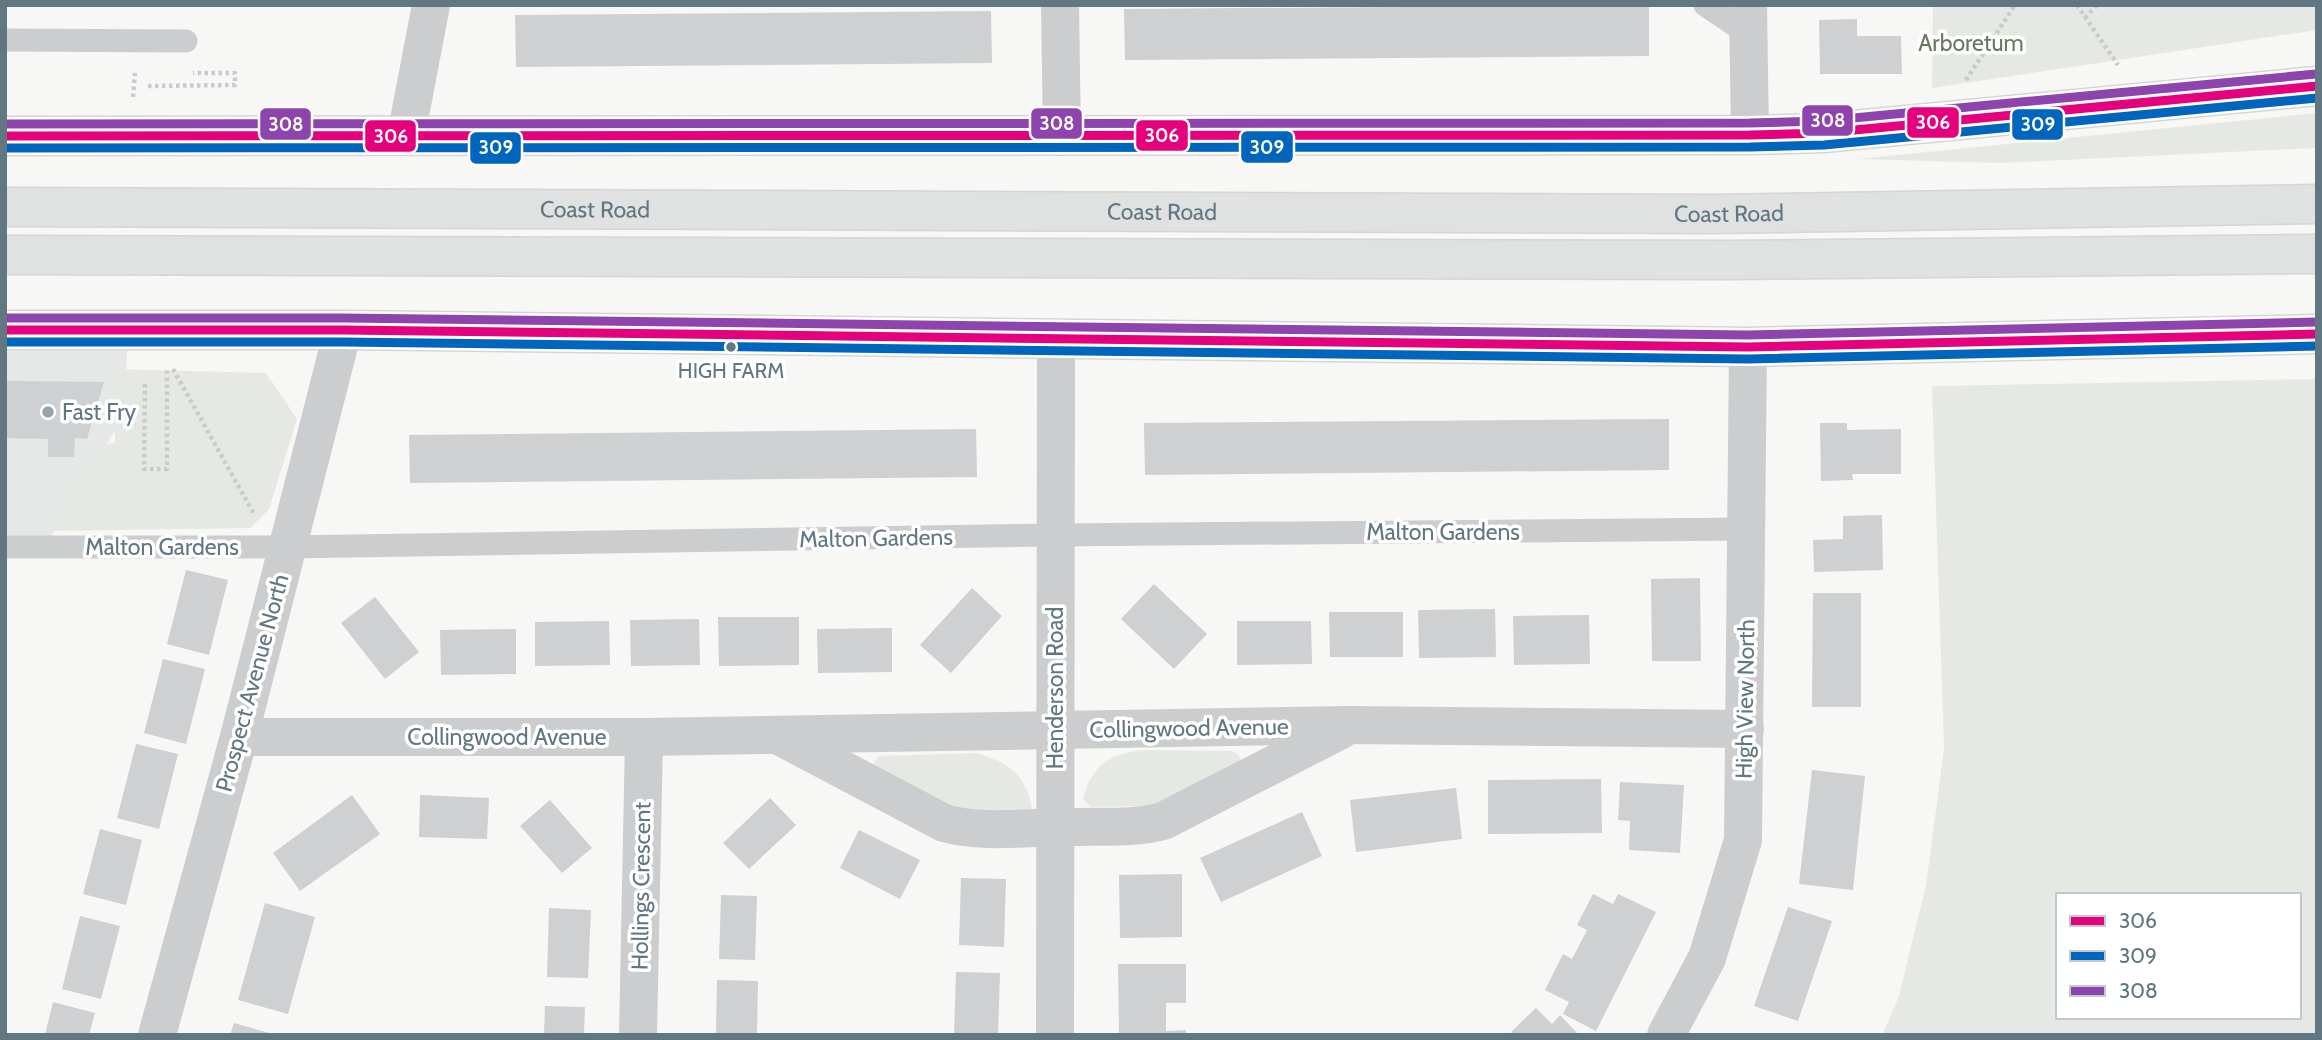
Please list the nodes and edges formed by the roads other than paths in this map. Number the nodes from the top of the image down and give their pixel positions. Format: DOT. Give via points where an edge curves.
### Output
graph roads {
  1 [pos="430,5"];
  2 [pos="1060,5"];
  3 [pos="1705,5"];
  4 [pos="1748,20"];
  5 [pos="5,40"];
  6 [pos="186,41"];
  7 [pos="2317,86"];
  8 [pos="1750,135"];
  9 [pos="5,136"];
  10 [pos="406,136"];
  11 [pos="1062,137"];
  12 [pos="2317,204"];
  13 [pos="5,207"];
  14 [pos="2317,254"];
  15 [pos="5,255"];
  16 [pos="5,330"];
  17 [pos="343,330"];
  18 [pos="2317,334"];
  19 [pos="1056,341"];
  20 [pos="1748,347"];
  21 [pos="1747,529"];
  22 [pos="1055,535"];
  23 [pos="5,547"];
  24 [pos="280,547"];
  25 [pos="1349,725"];
  26 [pos="1745,729"];
  27 [pos="1055,730"];
  28 [pos="776,735"];
  29 [pos="239,737"];
  30 [pos="644,737"];
  31 [pos="1055,827"];
  32 [pos="157,1035"];
  33 [pos="638,1035"];
  34 [pos="1055,1035"];
  35 [pos="1665,1035"];
  1 -- 10 [label="street"];
  2 -- 11 [label="street"];
  3 -- 4 [label="lane"];
  4 -- 8 [label="street"];
  5 -- 6 [label="lane"];
  7 -- 8 [label="main road" via="1823,133"];
  8 -- 11 [label="main road"];
  9 -- 10 [label="main road"];
  10 -- 11 [label="main road"];
  12 -- 13 [label="main road, Coast Road" via="1713,214"];
  14 -- 15 [label="main road, Coast Road" via="1730,260"];
  16 -- 17 [label="main road"];
  17 -- 19 [label="main road"];
  17 -- 24 [label="street, Prospect Avenue North"];
  18 -- 20 [label="main road"];
  19 -- 20 [label="main road"];
  19 -- 22 [label="street, Henderson Road"];
  20 -- 21 [label="street, High View North"];
  21 -- 22 [label="lane, Malton Gardens"];
  21 -- 26 [label="street, High View North"];
  22 -- 24 [label="lane, Malton Gardens"];
  22 -- 27 [label="street, Henderson Road"];
  23 -- 24 [label="lane, Malton Gardens"];
  24 -- 29 [label="street, Prospect Avenue North"];
  25 -- 26 [label="street, Collingwood Avenue"];
  25 -- 27 [label="street, Collingwood Avenue"];
  25 -- 31 [label="street, Collingwood Avenue" via="1163,821"];
  26 -- 35 [label="street, High View North" via="1743,840 1707,958"];
  27 -- 28 [label="street, Collingwood Avenue"];
  27 -- 31 [label="street, Henderson Road"];
  28 -- 30 [label="street, Collingwood Avenue"];
  28 -- 31 [label="street, Collingwood Avenue" via="944,823"];
  29 -- 30 [label="street, Collingwood Avenue"];
  29 -- 32 [label="street, Prospect Avenue North"];
  30 -- 33 [label="street, Hollings Crescent"];
  31 -- 34 [label="street, Henderson Road"];
}
